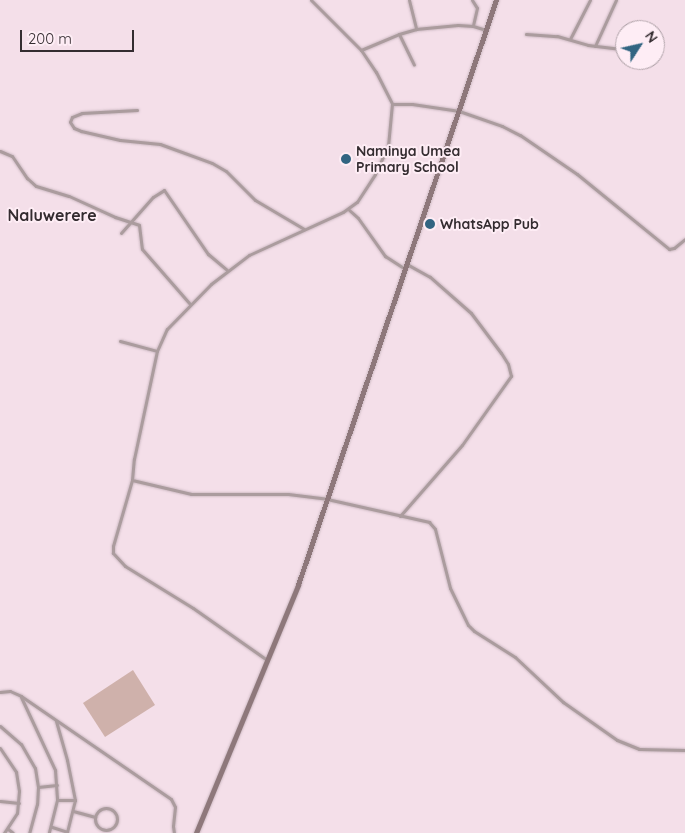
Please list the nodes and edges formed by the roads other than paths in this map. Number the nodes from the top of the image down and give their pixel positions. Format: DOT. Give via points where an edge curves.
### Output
graph roads {
  1 [pos="311,0"];
  2 [pos="409,0"];
  3 [pos="472,0"];
  4 [pos="496,0"];
  5 [pos="590,0"];
  6 [pos="616,0"];
  7 [pos="473,26"];
  8 [pos="416,30"];
  9 [pos="486,30"];
  10 [pos="399,34"];
  11 [pos="526,34"];
  12 [pos="570,39"];
  13 [pos="595,46"];
  14 [pos="615,48"];
  15 [pos="361,50"];
  16 [pos="414,65"];
  17 [pos="392,104"];
  18 [pos="137,110"];
  19 [pos="459,111"];
  20 [pos="0,150"];
  21 [pos="348,209"];
  22 [pos="131,221"];
  23 [pos="305,229"];
  24 [pos="120,233"];
  25 [pos="685,239"];
  26 [pos="406,266"];
  27 [pos="227,270"];
  28 [pos="190,304"];
  29 [pos="120,341"];
  30 [pos="157,350"];
  31 [pos="132,480"];
  32 [pos="327,499"];
  33 [pos="400,516"];
  34 [pos="268,660"];
  35 [pos="0,692"];
  36 [pos="21,696"];
  37 [pos="56,721"];
  38 [pos="0,726"];
  39 [pos="0,748"];
  40 [pos="685,750"];
  41 [pos="58,785"];
  42 [pos="38,787"];
  43 [pos="57,800"];
  44 [pos="75,800"];
  45 [pos="0,802"];
  46 [pos="19,803"];
  47 [pos="73,811"];
  48 [pos="95,817"];
  49 [pos="52,828"];
  50 [pos="8,829"];
  51 [pos="4,833"];
  52 [pos="13,833"];
  53 [pos="31,833"];
  54 [pos="50,833"];
  55 [pos="67,833"];
  56 [pos="174,833"];
  57 [pos="196,833"];
  1 -- 15 [label="street"];
  2 -- 8 [label="street"];
  3 -- 7 [label="street" via="477,8"];
  4 -- 9 [label="main road"];
  5 -- 12 [label="street"];
  6 -- 13 [label="street"];
  7 -- 8 [label="street"];
  7 -- 9 [label="street"];
  8 -- 10 [label="street"];
  9 -- 19 [label="main road"];
  10 -- 15 [label="street"];
  10 -- 16 [label="street"];
  11 -- 12 [label="street"];
  12 -- 13 [label="street"];
  13 -- 14 [label="street"];
  15 -- 17 [label="street"];
  17 -- 19 [label="street"];
  17 -- 21 [label="street" via="390,134 383,158 366,189"];
  18 -- 23 [label="street" via="82,113 72,117 70,122 81,131 120,140 160,144 212,163 226,171 260,203"];
  19 -- 25 [label="street" via="502,126 551,155 647,228 669,249"];
  19 -- 26 [label="main road"];
  20 -- 22 [label="street" via="12,156 36,186"];
  21 -- 23 [label="street"];
  21 -- 26 [label="street" via="385,256"];
  22 -- 24 [label="street"];
  22 -- 27 [label="street" via="164,190 208,254"];
  22 -- 28 [label="street" via="141,229 142,249"];
  23 -- 27 [label="street" via="269,245"];
  26 -- 32 [label="main road"];
  26 -- 33 [label="street" via="430,277 471,313 501,352 511,376 462,445"];
  27 -- 28 [label="street"];
  28 -- 30 [label="street" via="167,329"];
  29 -- 30 [label="street"];
  30 -- 31 [label="street"];
  31 -- 32 [label="street" via="191,494 288,494"];
  31 -- 34 [label="street" via="113,546 116,558"];
  32 -- 33 [label="street"];
  32 -- 34 [label="main road"];
  33 -- 40 [label="street" via="434,526 450,588 474,631 515,657 563,702 617,740 639,749"];
  34 -- 57 [label="main road"];
  35 -- 36 [label="street" via="10,691"];
  36 -- 37 [label="street"];
  36 -- 41 [label="street" via="53,762"];
  37 -- 44 [label="street"];
  37 -- 56 [label="street" via="171,798 175,807"];
  38 -- 42 [label="street" via="15,737 30,757"];
  39 -- 46 [label="street" via="16,772"];
  41 -- 42 [label="street"];
  41 -- 43 [label="street"];
  42 -- 53 [label="street" via="38,804"];
  43 -- 44 [label="street"];
  43 -- 49 [label="street"];
  44 -- 47 [label="street"];
  45 -- 46 [label="street"];
  46 -- 50 [label="street"];
  47 -- 48 [label="street"];
  47 -- 55 [label="street"];
  48 -- 48 [label="street" via="97,826 104,830 113,829 118,821 116,813 108,808 100,810"];
  49 -- 54 [label="street"];
  49 -- 55 [label="street"];
  50 -- 51 [label="street"];
  50 -- 52 [label="street"];
}
